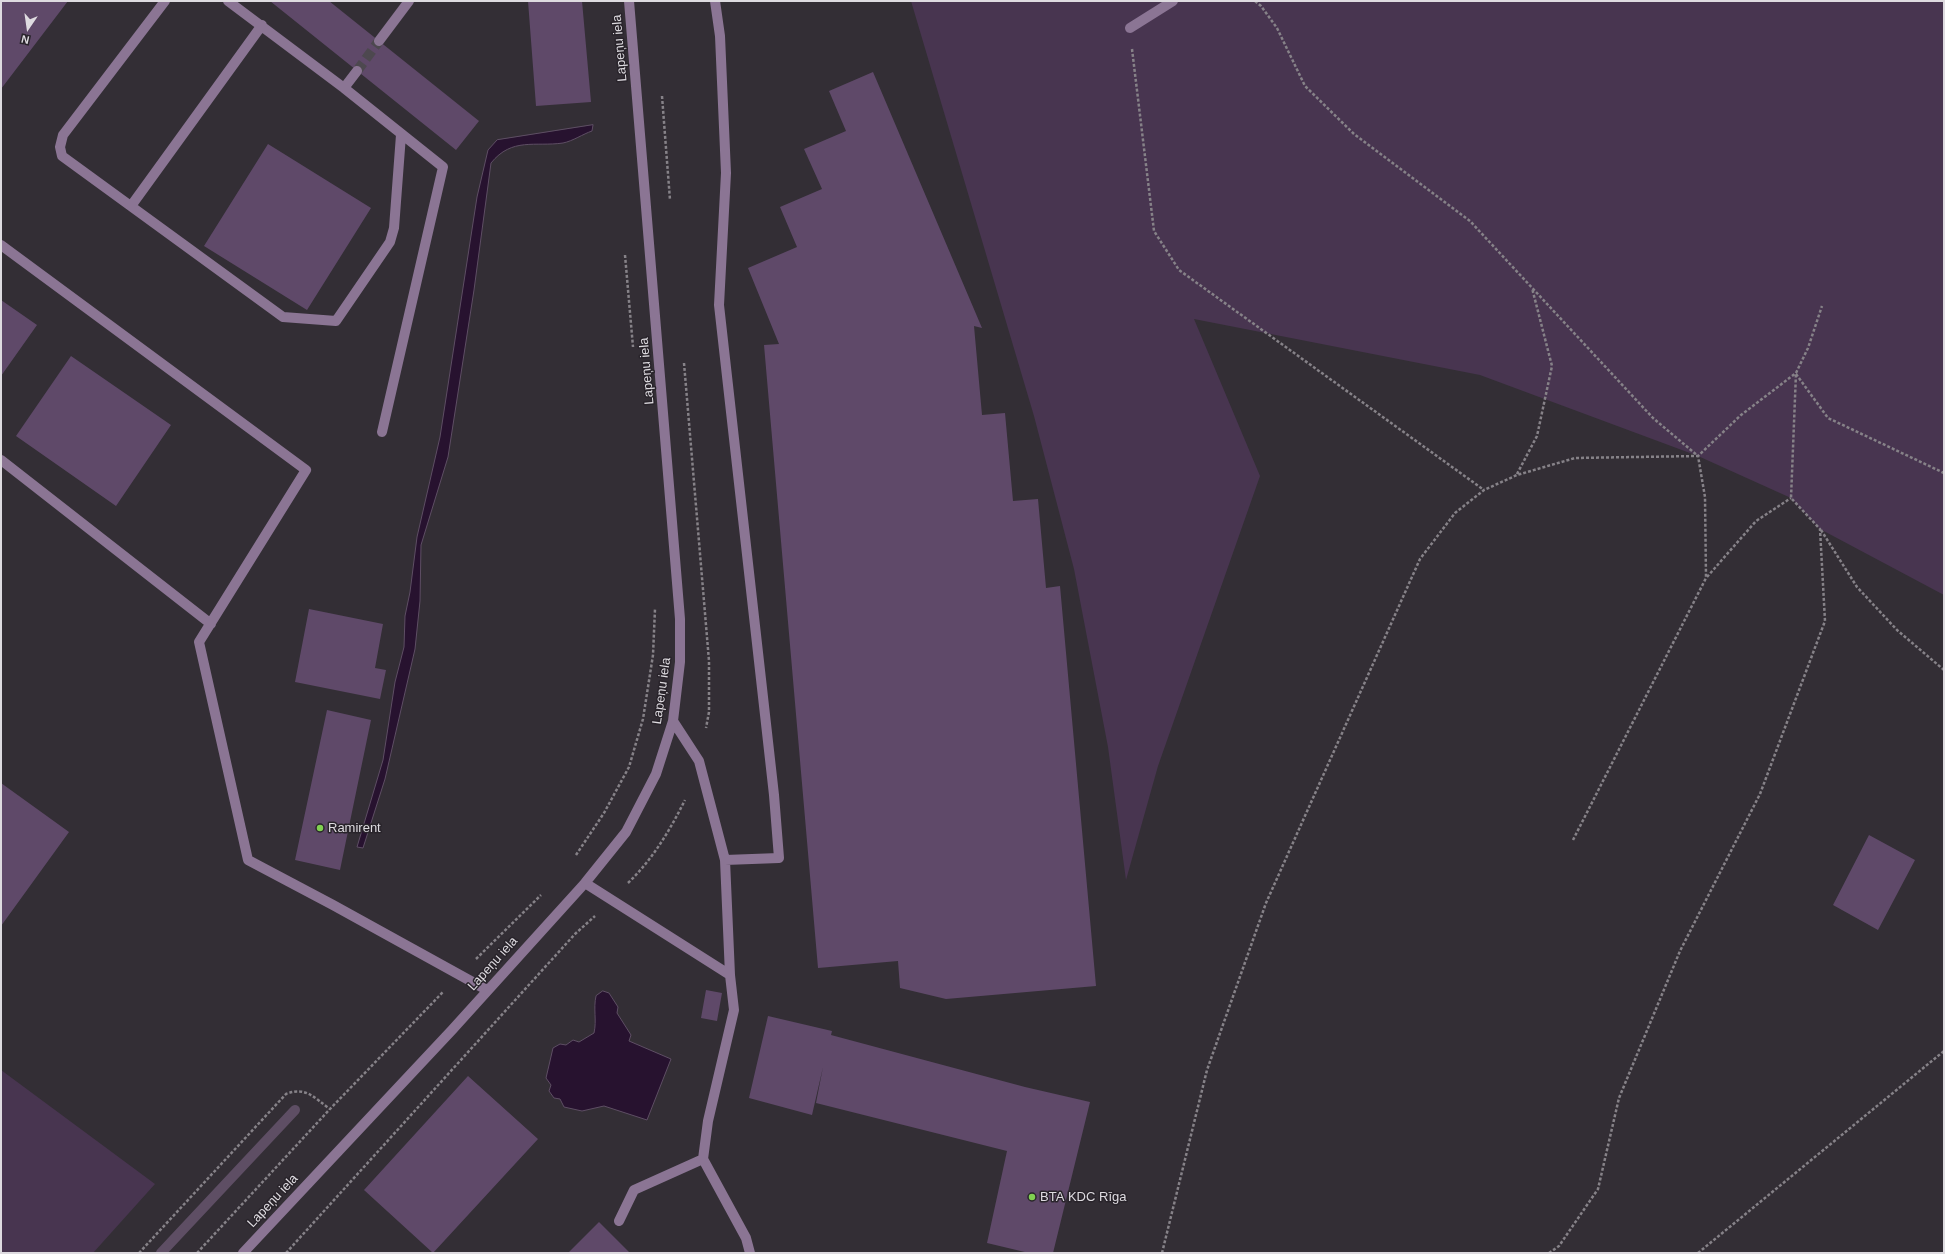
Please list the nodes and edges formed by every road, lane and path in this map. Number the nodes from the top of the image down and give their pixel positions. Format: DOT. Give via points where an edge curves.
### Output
graph roads {
  1 [pos="165,1"];
  2 [pos="228,1"];
  3 [pos="409,1"];
  4 [pos="630,1"];
  5 [pos="715,1"];
  6 [pos="1173,1"];
  7 [pos="1255,1"];
  8 [pos="262,25"];
  9 [pos="1130,28"];
  10 [pos="379,41"];
  11 [pos="357,71"];
  12 [pos="344,88"];
  13 [pos="662,94"];
  14 [pos="401,134"];
  15 [pos="670,204"];
  16 [pos="131,206"];
  17 [pos="1,245"];
  18 [pos="625,249"];
  19 [pos="1532,287"];
  20 [pos="1822,306"];
  21 [pos="633,351"];
  22 [pos="684,361"];
  23 [pos="1796,374"];
  24 [pos="382,432"];
  25 [pos="1698,456"];
  26 [pos="1,460"];
  27 [pos="1944,473"];
  28 [pos="1517,474"];
  29 [pos="1484,490"];
  30 [pos="1791,498"];
  31 [pos="1820,529"];
  32 [pos="1706,578"];
  33 [pos="655,604"];
  34 [pos="211,624"];
  35 [pos="1944,670"];
  36 [pos="673,721"];
  37 [pos="699,761"];
  38 [pos="1573,840"];
  39 [pos="574,858"];
  40 [pos="725,860"];
  41 [pos="585,883"];
  42 [pos="543,893"];
  43 [pos="611,900"];
  44 [pos="459,975"];
  45 [pos="730,975"];
  46 [pos="487,990"];
  47 [pos="1944,1051"];
  48 [pos="330,1109"];
  49 [pos="703,1159"];
  50 [pos="619,1222"];
  51 [pos="139,1253"];
  52 [pos="197,1253"];
  53 [pos="243,1253"];
  54 [pos="286,1253"];
  55 [pos="750,1253"];
  56 [pos="1162,1253"];
  57 [pos="1549,1253"];
  58 [pos="1698,1253"];
  1 -- 16 [label="street" via="63,135 60,146 62,156"];
  2 -- 8 [label="street"];
  3 -- 10 [label="street"];
  4 -- 36 [label="street, Lapeņu iela" via="680,619 680,662"];
  5 -- 40 [label="street" via="720,36 726,173 719,305 779,858"];
  6 -- 9 [label="street"];
  7 -- 19 [label="path" via="1277,28 1305,86 1354,134 1470,221"];
  8 -- 12 [label="street"];
  8 -- 16 [label="street"];
  9 -- 29 [label="path" via="1154,231 1179,270"];
  11 -- 12 [label="street"];
  12 -- 14 [label="street"];
  13 -- 15 [label="path"];
  14 -- 16 [label="street" via="394,228 390,242 336,322 283,317"];
  14 -- 24 [label="street" via="443,167"];
  17 -- 34 [label="street" via="306,470"];
  18 -- 21 [label="path"];
  19 -- 25 [label="path" via="1653,418"];
  19 -- 28 [label="path" via="1552,366 1537,436"];
  20 -- 23 [label="path"];
  22 -- 37 [label="path" via="709,661 709,712"];
  23 -- 25 [label="path" via="1741,416"];
  23 -- 27 [label="path" via="1828,418"];
  23 -- 30 [label="path"];
  25 -- 28 [label="path" via="1575,458"];
  25 -- 32 [label="path" via="1705,496"];
  26 -- 34 [label="street"];
  28 -- 29 [label="path"];
  29 -- 56 [label="path" via="1455,513 1420,559 1266,903 1207,1070"];
  30 -- 31 [label="path"];
  30 -- 32 [label="path" via="1756,521"];
  31 -- 35 [label="path" via="1857,587 1897,630"];
  31 -- 57 [label="path" via="1825,621 1771,766 1760,794 1680,951 1619,1098 1598,1189 1559,1246"];
  32 -- 38 [label="path"];
  33 -- 39 [label="path" via="652,655 643,719 629,767 604,813"];
  34 -- 44 [label="street" via="200,642 248,860"];
  36 -- 37 [label="street"];
  36 -- 41 [label="street, Lapeņu iela" via="656,774 626,832"];
  37 -- 40 [label="street"];
  37 -- 43 [label="path" via="685,801 663,840 640,871"];
  40 -- 45 [label="street"];
  41 -- 43 [label="street"];
  41 -- 46 [label="street, Lapeņu iela"];
  42 -- 44 [label="path"];
  43 -- 45 [label="street"];
  43 -- 54 [label="path" via="575,934"];
  44 -- 46 [label="street"];
  44 -- 48 [label="path"];
  45 -- 49 [label="street" via="734,1010 708,1120"];
  46 -- 53 [label="street, Lapeņu iela"];
  47 -- 58 [label="path"];
  48 -- 51 [label="path" via="305,1092 297,1090 286,1094"];
  48 -- 52 [label="path"];
  49 -- 50 [label="street" via="634,1190"];
  49 -- 55 [label="street" via="746,1238"];
}
